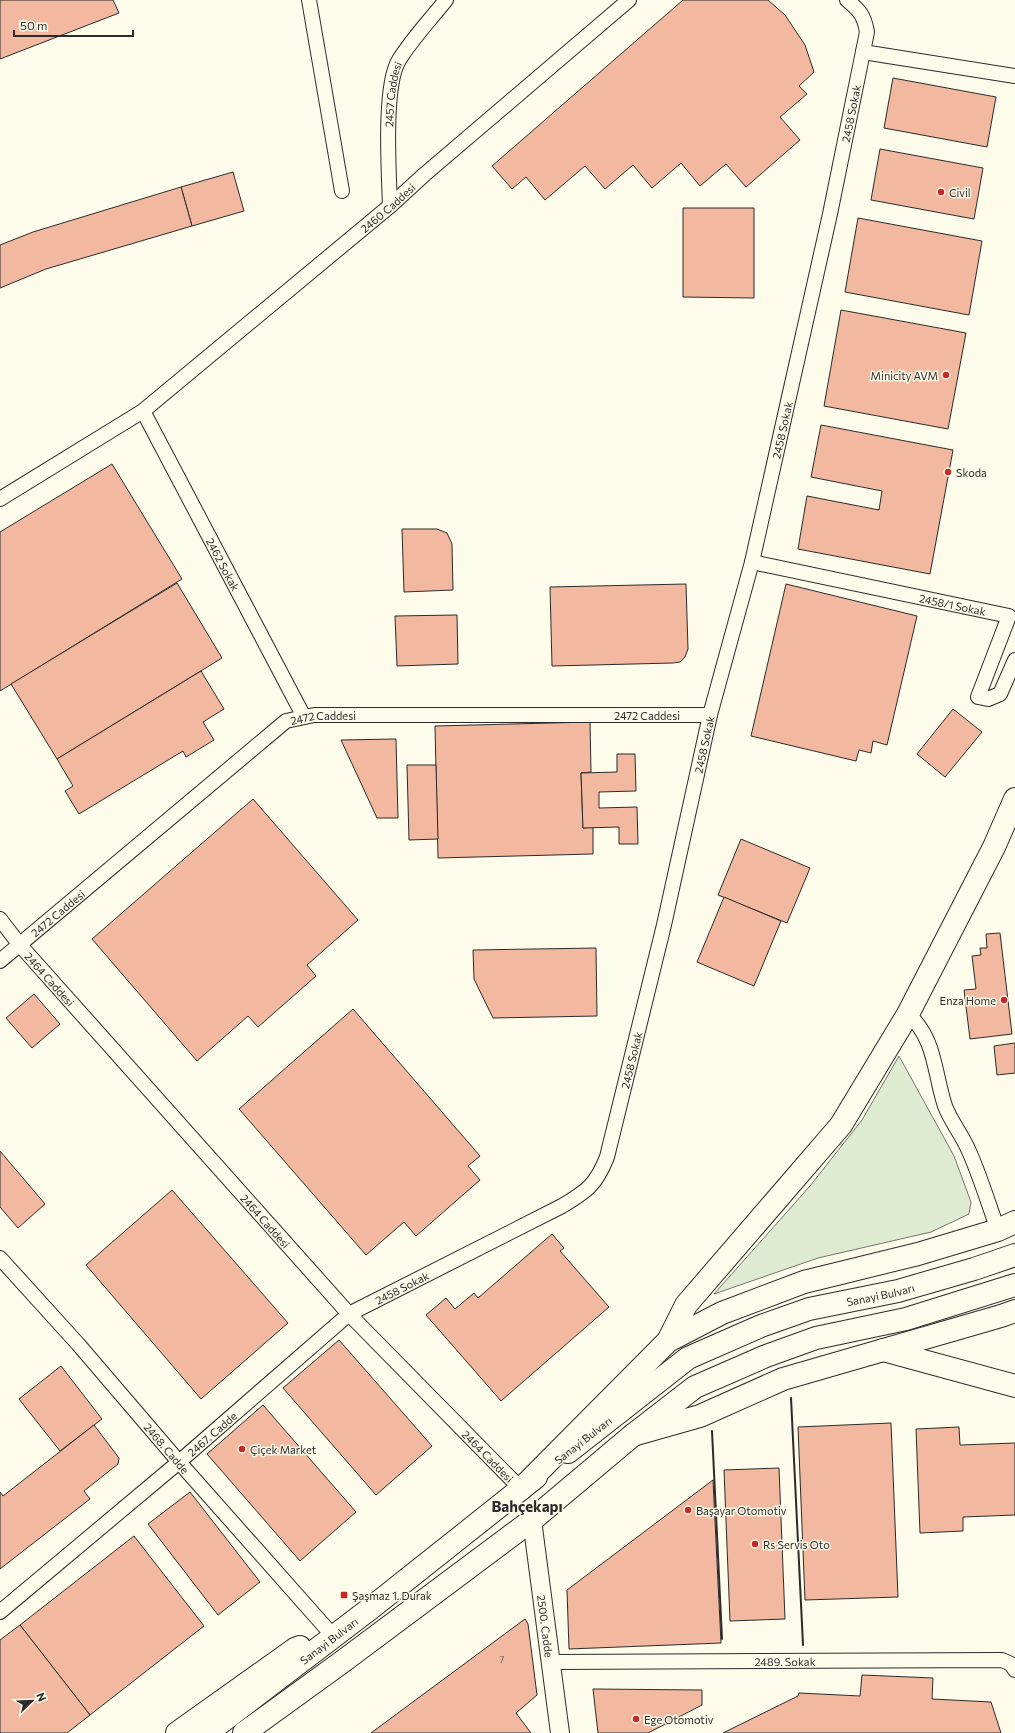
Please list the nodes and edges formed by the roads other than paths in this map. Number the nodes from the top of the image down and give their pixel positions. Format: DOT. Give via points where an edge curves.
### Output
graph roads {
  1 [pos="309,0"];
  2 [pos="446,0"];
  3 [pos="629,0"];
  4 [pos="847,0"];
  5 [pos="863,52"];
  6 [pos="1015,76"];
  7 [pos="342,191"];
  8 [pos="390,206"];
  9 [pos="143,411"];
  10 [pos="0,499"];
  11 [pos="752,562"];
  12 [pos="1015,660"];
  13 [pos="710,715"];
  14 [pos="304,716"];
  15 [pos="1015,799"];
  16 [pos="0,919"];
  17 [pos="19,944"];
  18 [pos="0,961"];
  19 [pos="908,1014"];
  20 [pos="1006,1226"];
  21 [pos="1015,1255"];
  22 [pos="0,1258"];
  23 [pos="1015,1285"];
  24 [pos="1015,1311"];
  25 [pos="349,1314"];
  26 [pos="668,1341"];
  27 [pos="883,1350"];
  28 [pos="1015,1386"];
  29 [pos="633,1435"];
  30 [pos="179,1462"];
  31 [pos="521,1489"];
  32 [pos="532,1520"];
  33 [pos="0,1612"];
  34 [pos="334,1637"];
  35 [pos="342,1662"];
  36 [pos="552,1662"];
  37 [pos="1015,1670"];
  38 [pos="177,1733"];
  39 [pos="207,1733"];
  40 [pos="244,1733"];
  41 [pos="268,1733"];
  42 [pos="560,1733"];
  1 -- 7 [label="street"];
  2 -- 8 [label="street, 2457 Caddesi" via="398,62 390,88"];
  3 -- 8 [label="street, 2460 Caddesi"];
  4 -- 5 [label="street, 2458 Sokak" via="865,18 867,32"];
  5 -- 6 [label="street"];
  5 -- 11 [label="street, 2458 Sokak" via="830,214"];
  8 -- 9 [label="street, 2460 Caddesi"];
  9 -- 10 [label="street, 2460 Caddesi"];
  9 -- 14 [label="street, 2462 Sokak"];
  11 -- 12 [label="street, 2458/1 Sokak" via="1009,616 978,697 988,699 1000,694"];
  11 -- 13 [label="street, 2458 Sokak"];
  13 -- 14 [label="street, 2472 Caddesi"];
  13 -- 25 [label="street, 2458 Sokak" via="664,925 602,1170 592,1186 562,1206"];
  14 -- 17 [label="street, 2472 Caddesi" via="286,721"];
  15 -- 19 [label="main road" via="994,847"];
  16 -- 17 [label="street, 2464 Caddesi"];
  17 -- 18 [label="street, 2472 Caddesi"];
  17 -- 25 [label="street, 2464 Caddesi"];
  19 -- 20 [label="street" via="925,1033 945,1107"];
  19 -- 26 [label="main road" via="841,1125 686,1305"];
  20 -- 26 [label="main road" via="918,1254 804,1282 722,1313"];
  21 -- 31 [label="main road, Sanayi Bulvarı" via="974,1270 898,1291 809,1309 761,1326 688,1358"];
  22 -- 30 [label="street, 2468. Cadde"];
  23 -- 29 [label="main road" via="906,1319 816,1338 766,1356 695,1387"];
  24 -- 27 [label="main road"];
  25 -- 30 [label="street, 2467. Cadde"];
  25 -- 31 [label="street, 2464 Caddesi"];
  26 -- 31 [label="main road"];
  27 -- 28 [label="main road"];
  27 -- 29 [label="main road" via="783,1379 700,1416"];
  29 -- 32 [label="main road"];
  30 -- 33 [label="street, 2467. Cadde"];
  30 -- 34 [label="street, 2468. Cadde"];
  31 -- 34 [label="main road, Sanayi Bulvarı"];
  32 -- 35 [label="main road"];
  32 -- 36 [label="street, 2500. Cadde"];
  34 -- 38 [label="main road" via="295,1649"];
  34 -- 39 [label="main road, Sanayi Bulvarı"];
  35 -- 40 [label="main road"];
  35 -- 41 [label="main road"];
  36 -- 37 [label="street, 2489. Sokak" via="1002,1660 1011,1664"];
  36 -- 42 [label="street, 2500. Cadde"];
}
